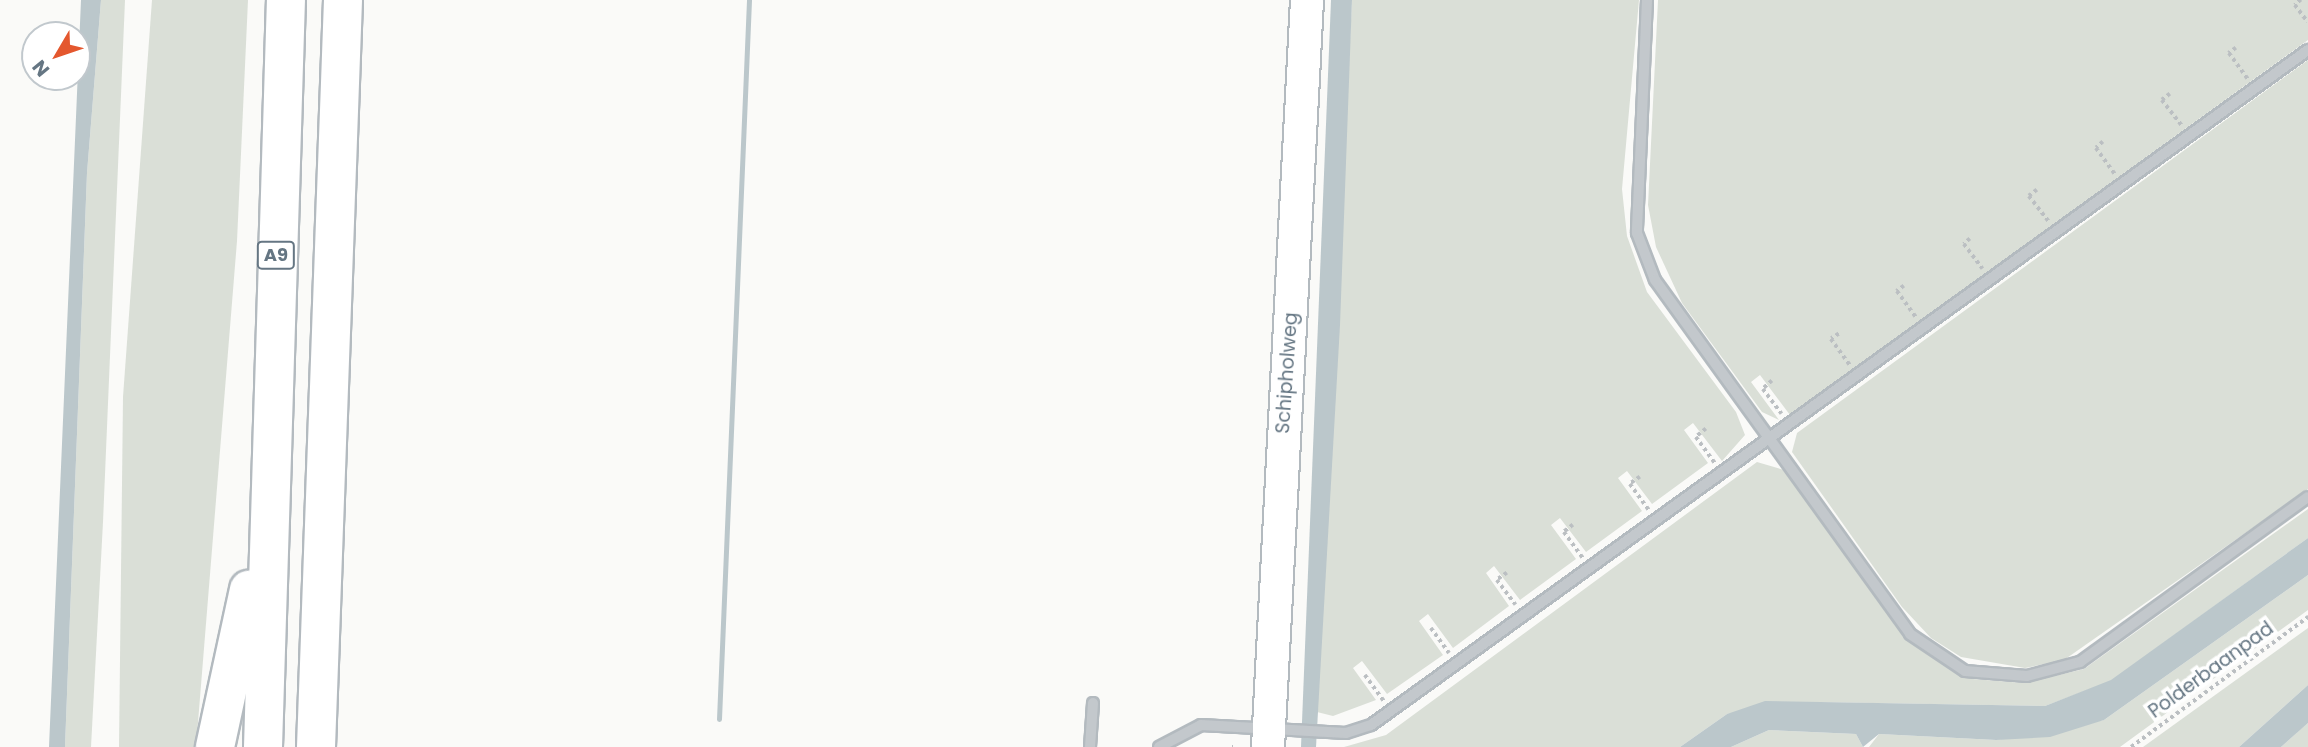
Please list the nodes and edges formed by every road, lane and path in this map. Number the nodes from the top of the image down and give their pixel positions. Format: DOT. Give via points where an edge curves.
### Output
graph roads {
  1 [pos="286,0"];
  2 [pos="343,0"];
  3 [pos="1307,0"];
  4 [pos="1647,0"];
  5 [pos="2301,0"];
  6 [pos="2308,22"];
  7 [pos="2236,48"];
  8 [pos="2308,50"];
  9 [pos="2255,89"];
  10 [pos="2170,94"];
  11 [pos="2189,136"];
  12 [pos="2104,142"];
  13 [pos="2123,184"];
  14 [pos="2037,190"];
  15 [pos="2056,232"];
  16 [pos="1970,239"];
  17 [pos="1990,280"];
  18 [pos="1904,286"];
  19 [pos="1924,327"];
  20 [pos="1839,334"];
  21 [pos="1858,375"];
  22 [pos="1772,381"];
  23 [pos="1789,424"];
  24 [pos="1706,429"];
  25 [pos="1768,440"];
  26 [pos="1723,473"];
  27 [pos="1640,477"];
  28 [pos="2308,497"];
  29 [pos="266,510"];
  30 [pos="1656,520"];
  31 [pos="1573,525"];
  32 [pos="1590,568"];
  33 [pos="1507,573"];
  34 [pos="1524,615"];
  35 [pos="2308,617"];
  36 [pos="1431,628"];
  37 [pos="1457,663"];
  38 [pos="1365,675"];
  39 [pos="1093,703"];
  40 [pos="1391,711"];
  41 [pos="1277,734"];
  42 [pos="215,747"];
  43 [pos="263,747"];
  44 [pos="316,747"];
  45 [pos="1090,747"];
  46 [pos="1159,747"];
  47 [pos="2131,747"];
  1 -- 29 [label="highway, A9"];
  2 -- 44 [label="highway"];
  3 -- 41 [label="main road, Schipholweg"];
  4 -- 25 [label="lane" via="1637,233 1655,280"];
  5 -- 6 [label="path" via="2295,5"];
  7 -- 9 [label="path" via="2229,53"];
  8 -- 9 [label="lane"];
  9 -- 11 [label="lane"];
  10 -- 11 [label="path" via="2162,100"];
  11 -- 13 [label="lane"];
  12 -- 13 [label="path" via="2096,148"];
  13 -- 15 [label="lane"];
  14 -- 15 [label="path" via="2029,195"];
  15 -- 17 [label="lane"];
  16 -- 17 [label="path" via="1964,244"];
  17 -- 19 [label="lane"];
  18 -- 19 [label="path" via="1897,291"];
  19 -- 21 [label="lane"];
  20 -- 21 [label="path" via="1831,339"];
  21 -- 23 [label="lane"];
  22 -- 23 [label="path" via="1763,388"];
  23 -- 25 [label="lane"];
  24 -- 26 [label="path" via="1696,437"];
  25 -- 26 [label="lane"];
  25 -- 28 [label="lane" via="1910,634 1965,671 2027,676 2080,662"];
  26 -- 30 [label="lane"];
  27 -- 30 [label="path" via="1630,484"];
  29 -- 42 [label="highway, A9"];
  29 -- 43 [label="highway, A9"];
  30 -- 32 [label="lane"];
  31 -- 32 [label="path" via="1564,532"];
  32 -- 34 [label="lane"];
  33 -- 34 [label="path" via="1497,580"];
  34 -- 37 [label="lane"];
  35 -- 47 [label="path, Polderbaanpad"];
  36 -- 37 [label="path"];
  37 -- 40 [label="lane"];
  38 -- 40 [label="path"];
  39 -- 45 [label="lane"];
  40 -- 41 [label="lane" via="1360,730"];
  41 -- 46 [label="lane" via="1201,724"];
}
